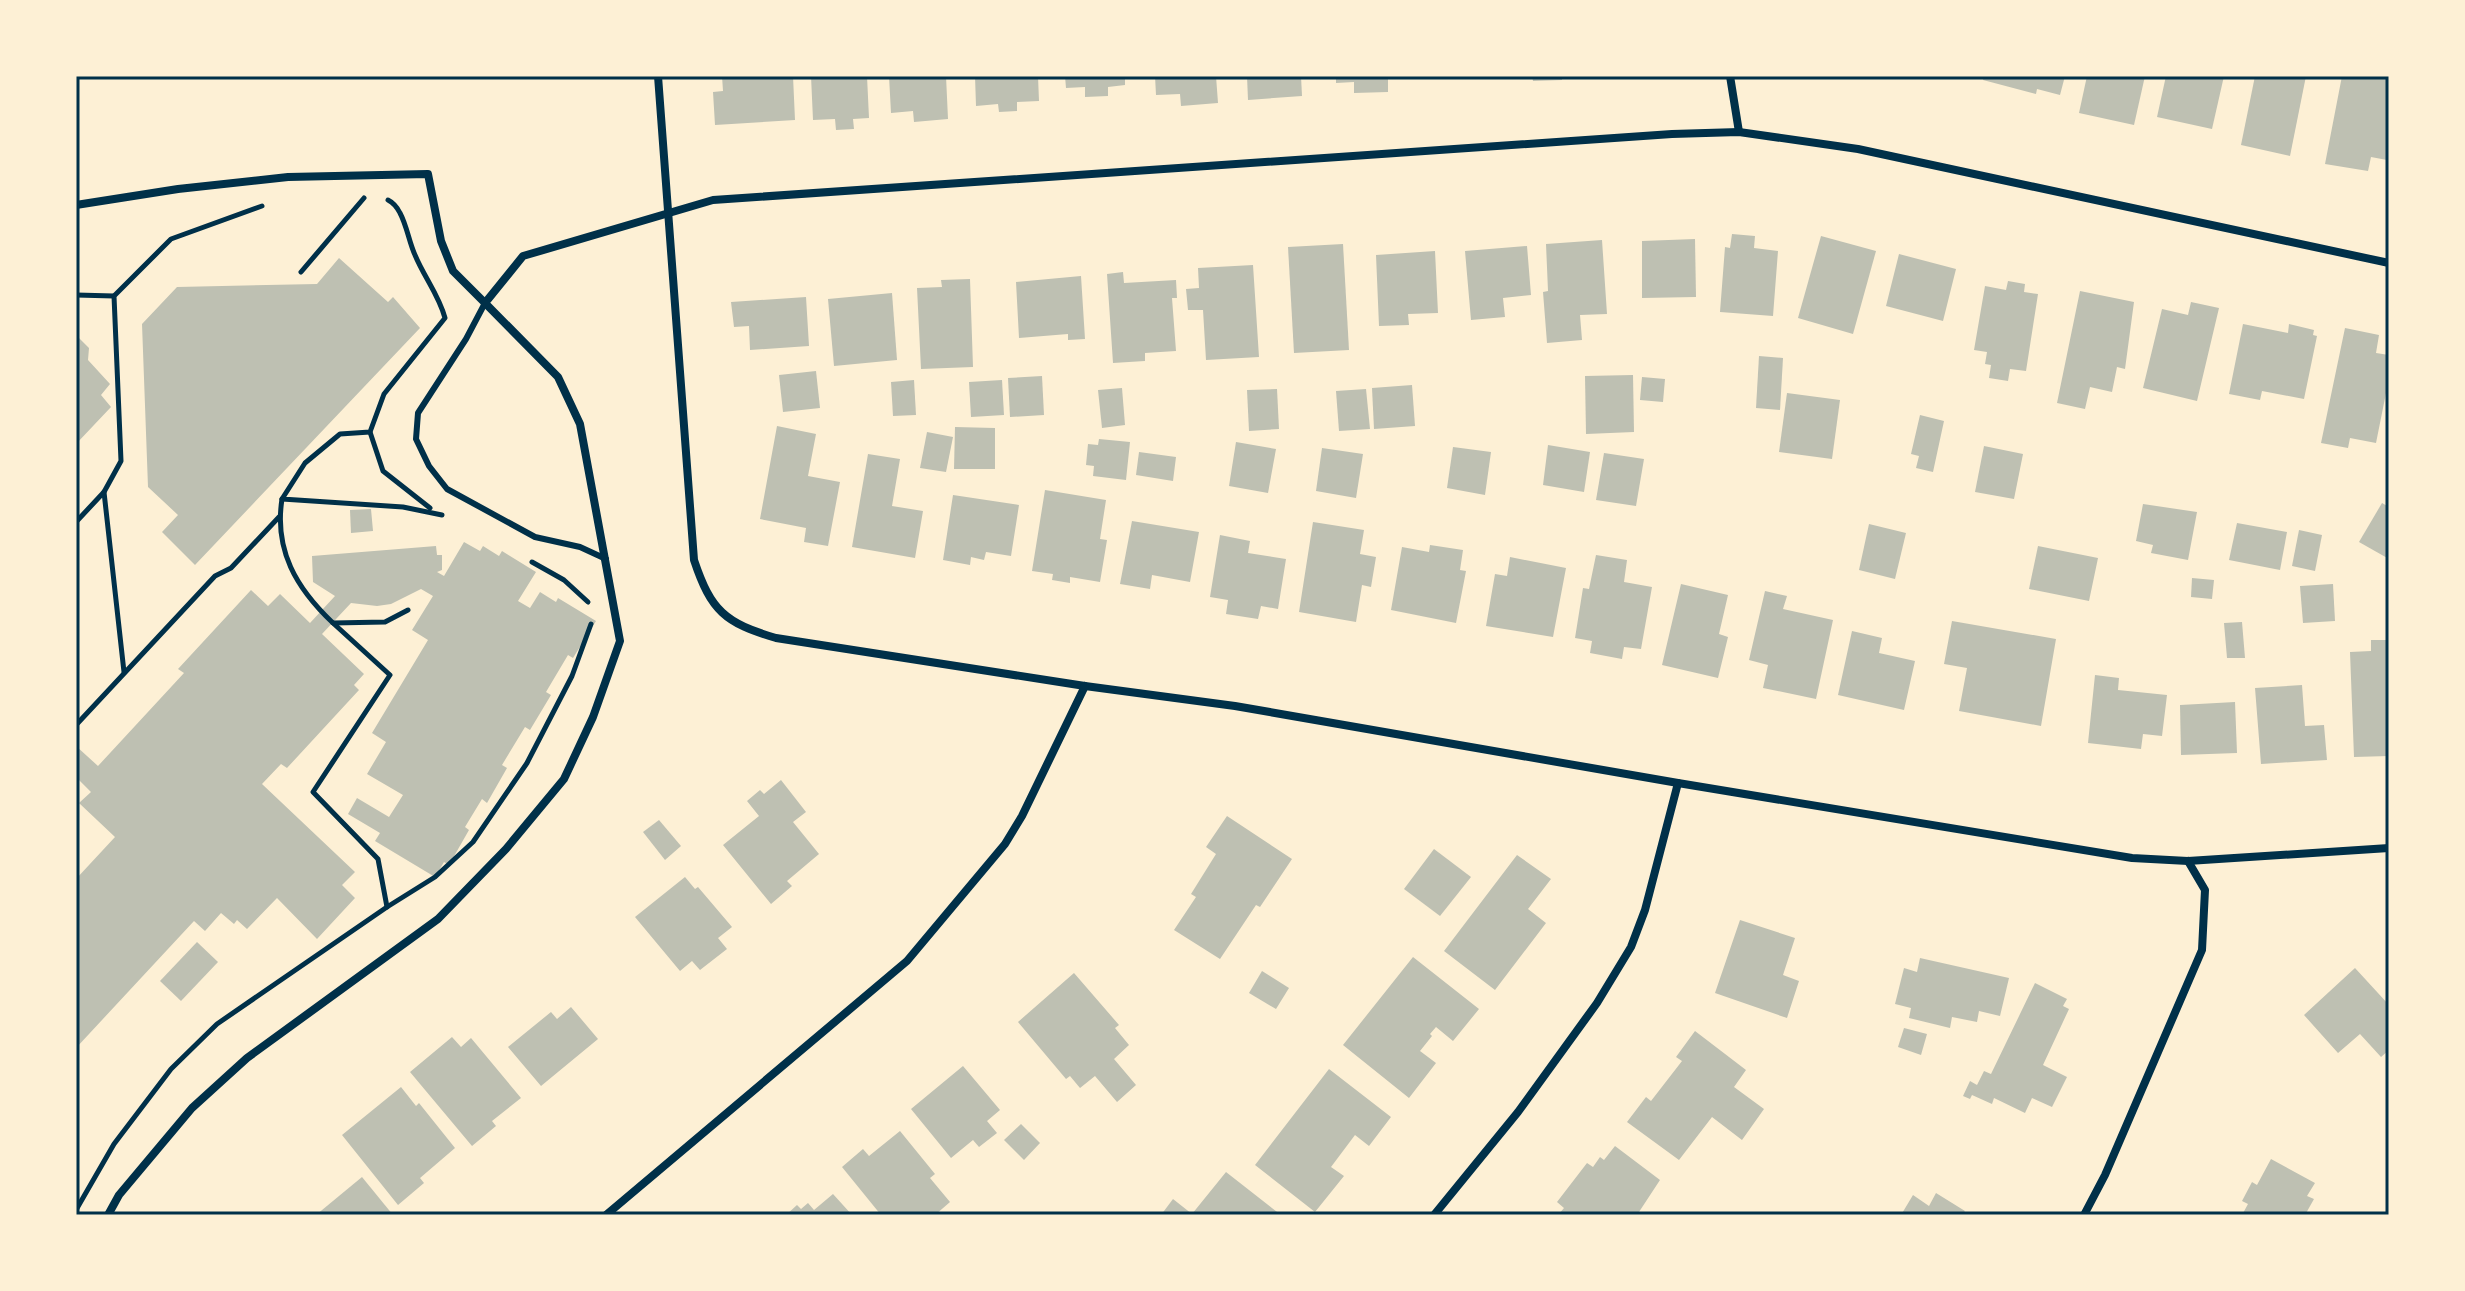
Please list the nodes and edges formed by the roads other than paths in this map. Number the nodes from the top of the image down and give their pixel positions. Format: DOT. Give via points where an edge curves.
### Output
graph roads {
  1 [pos="658,76"];
  2 [pos="1730,76"];
  3 [pos="1739,132"];
  4 [pos="76,205"];
  5 [pos="669,212"];
  6 [pos="2389,263"];
  7 [pos="485,303"];
  8 [pos="606,559"];
  9 [pos="1085,686"];
  10 [pos="1678,783"];
  11 [pos="2389,848"];
  12 [pos="2188,861"];
  13 [pos="108,1215"];
  14 [pos="606,1215"];
  15 [pos="1434,1215"];
  16 [pos="2084,1215"];
  1 -- 5 [label="street"];
  2 -- 3 [label="street"];
  3 -- 5 [label="street" via="713,200"];
  3 -- 6 [label="street" via="1858,149"];
  4 -- 7 [label="street" via="288,177 428,174 441,241 453,271"];
  5 -- 7 [label="street" via="523,256"];
  5 -- 9 [label="street" via="694,560 704,589 721,612 745,628 776,638"];
  7 -- 8 [label="street" via="558,377 580,424"];
  7 -- 8 [label="lane" via="418,413 416,439 447,489 535,537"];
  8 -- 13 [label="street" via="620,641 564,779 438,919 247,1058 192,1108"];
  9 -- 10 [label="street" via="1235,706"];
  9 -- 14 [label="street" via="1005,844 907,961"];
  10 -- 12 [label="street" via="2132,858"];
  10 -- 15 [label="street" via="1631,947 1545,1075"];
  11 -- 12 [label="street"];
  12 -- 16 [label="street" via="2205,890 2202,950"];
}
